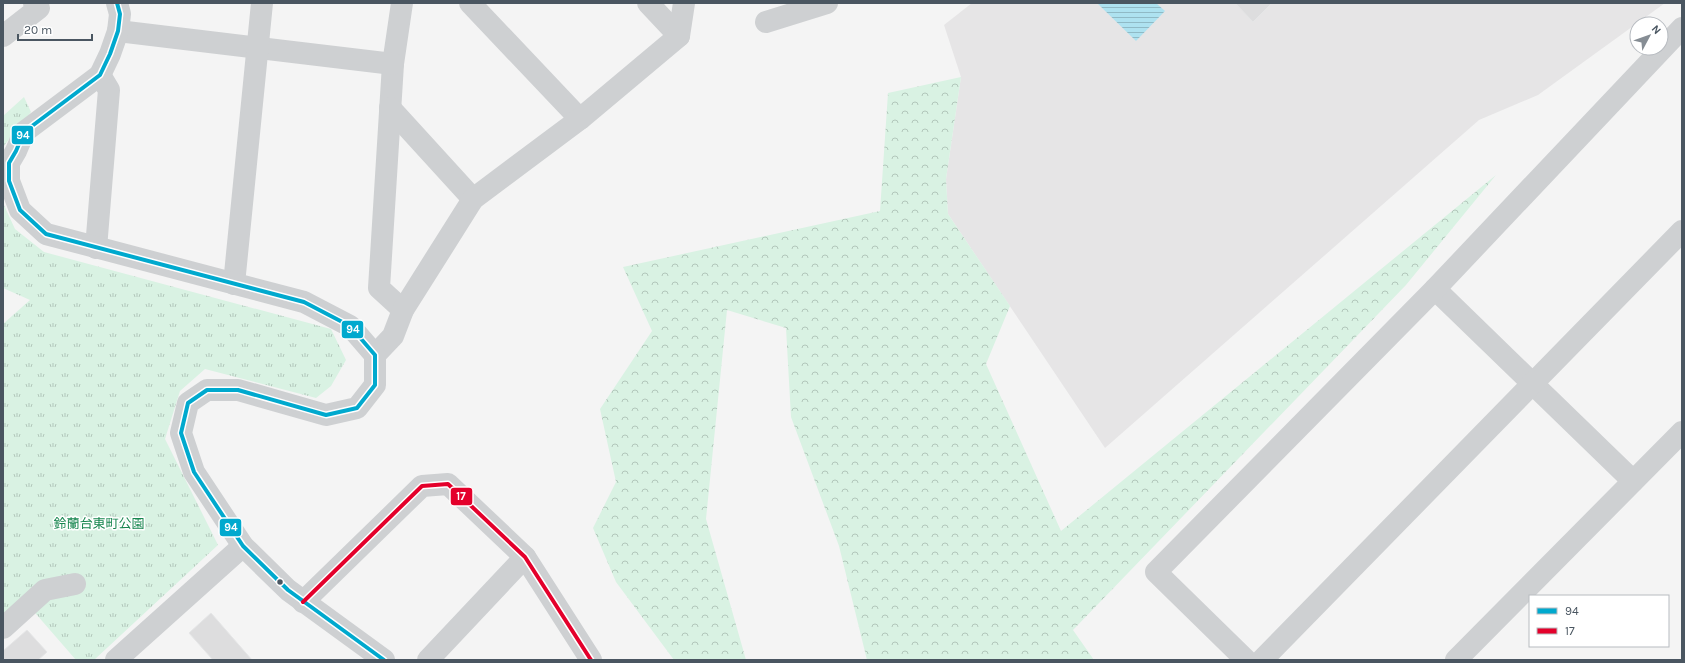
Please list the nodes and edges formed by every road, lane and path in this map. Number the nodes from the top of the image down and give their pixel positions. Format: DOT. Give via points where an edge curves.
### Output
graph roads {
  1 [pos="34,3"];
  2 [pos="117,3"];
  3 [pos="262,3"];
  4 [pos="402,3"];
  5 [pos="470,3"];
  6 [pos="648,3"];
  7 [pos="684,3"];
  8 [pos="827,3"];
  9 [pos="766,22"];
  10 [pos="1682,28"];
  11 [pos="118,31"];
  12 [pos="3,36"];
  13 [pos="679,36"];
  14 [pos="257,48"];
  15 [pos="393,64"];
  16 [pos="100,75"];
  17 [pos="390,108"];
  18 [pos="580,119"];
  19 [pos="473,199"];
  20 [pos="1682,232"];
  21 [pos="96,248"];
  22 [pos="234,284"];
  23 [pos="1435,289"];
  24 [pos="403,310"];
  25 [pos="375,355"];
  26 [pos="1532,384"];
  27 [pos="1682,432"];
  28 [pos="1633,481"];
  29 [pos="243,546"];
  30 [pos="525,557"];
  31 [pos="75,584"];
  32 [pos="303,602"];
  33 [pos="3,628"];
  34 [pos="116,660"];
  35 [pos="384,660"];
  36 [pos="428,660"];
  37 [pos="591,660"];
  38 [pos="1246,660"];
  39 [pos="1262,660"];
  40 [pos="1456,660"];
  1 -- 12 [label="street" via="39,8"];
  2 -- 11 [label="street" via="120,14"];
  3 -- 14 [label="street"];
  4 -- 15 [label="street"];
  5 -- 18 [label="street"];
  6 -- 13 [label="street"];
  7 -- 13 [label="street"];
  8 -- 9 [label="street"];
  10 -- 23 [label="street"];
  11 -- 14 [label="street"];
  11 -- 16 [label="street"];
  13 -- 18 [label="street"];
  14 -- 15 [label="street"];
  14 -- 22 [label="street"];
  15 -- 17 [label="street"];
  16 -- 21 [label="street" via="109,90"];
  16 -- 21 [label="street" via="24,132 9,162 9,181 20,210 46,234"];
  17 -- 19 [label="street"];
  17 -- 24 [label="street" via="379,288"];
  18 -- 19 [label="street"];
  19 -- 24 [label="street"];
  20 -- 26 [label="street"];
  21 -- 22 [label="street"];
  22 -- 25 [label="street" via="304,302 350,326"];
  23 -- 26 [label="street"];
  23 -- 38 [label="street" via="1156,572"];
  24 -- 25 [label="street" via="393,336"];
  25 -- 29 [label="street" via="375,385 357,408 326,414 238,390 208,390 188,403 181,433 194,472"];
  26 -- 28 [label="street"];
  26 -- 39 [label="street"];
  27 -- 28 [label="street"];
  28 -- 40 [label="street"];
  29 -- 32 [label="street"];
  29 -- 34 [label="street"];
  30 -- 32 [label="street" via="448,484 422,486"];
  30 -- 36 [label="street"];
  30 -- 37 [label="street"];
  31 -- 33 [label="street" via="45,590"];
  32 -- 35 [label="street"];
}
